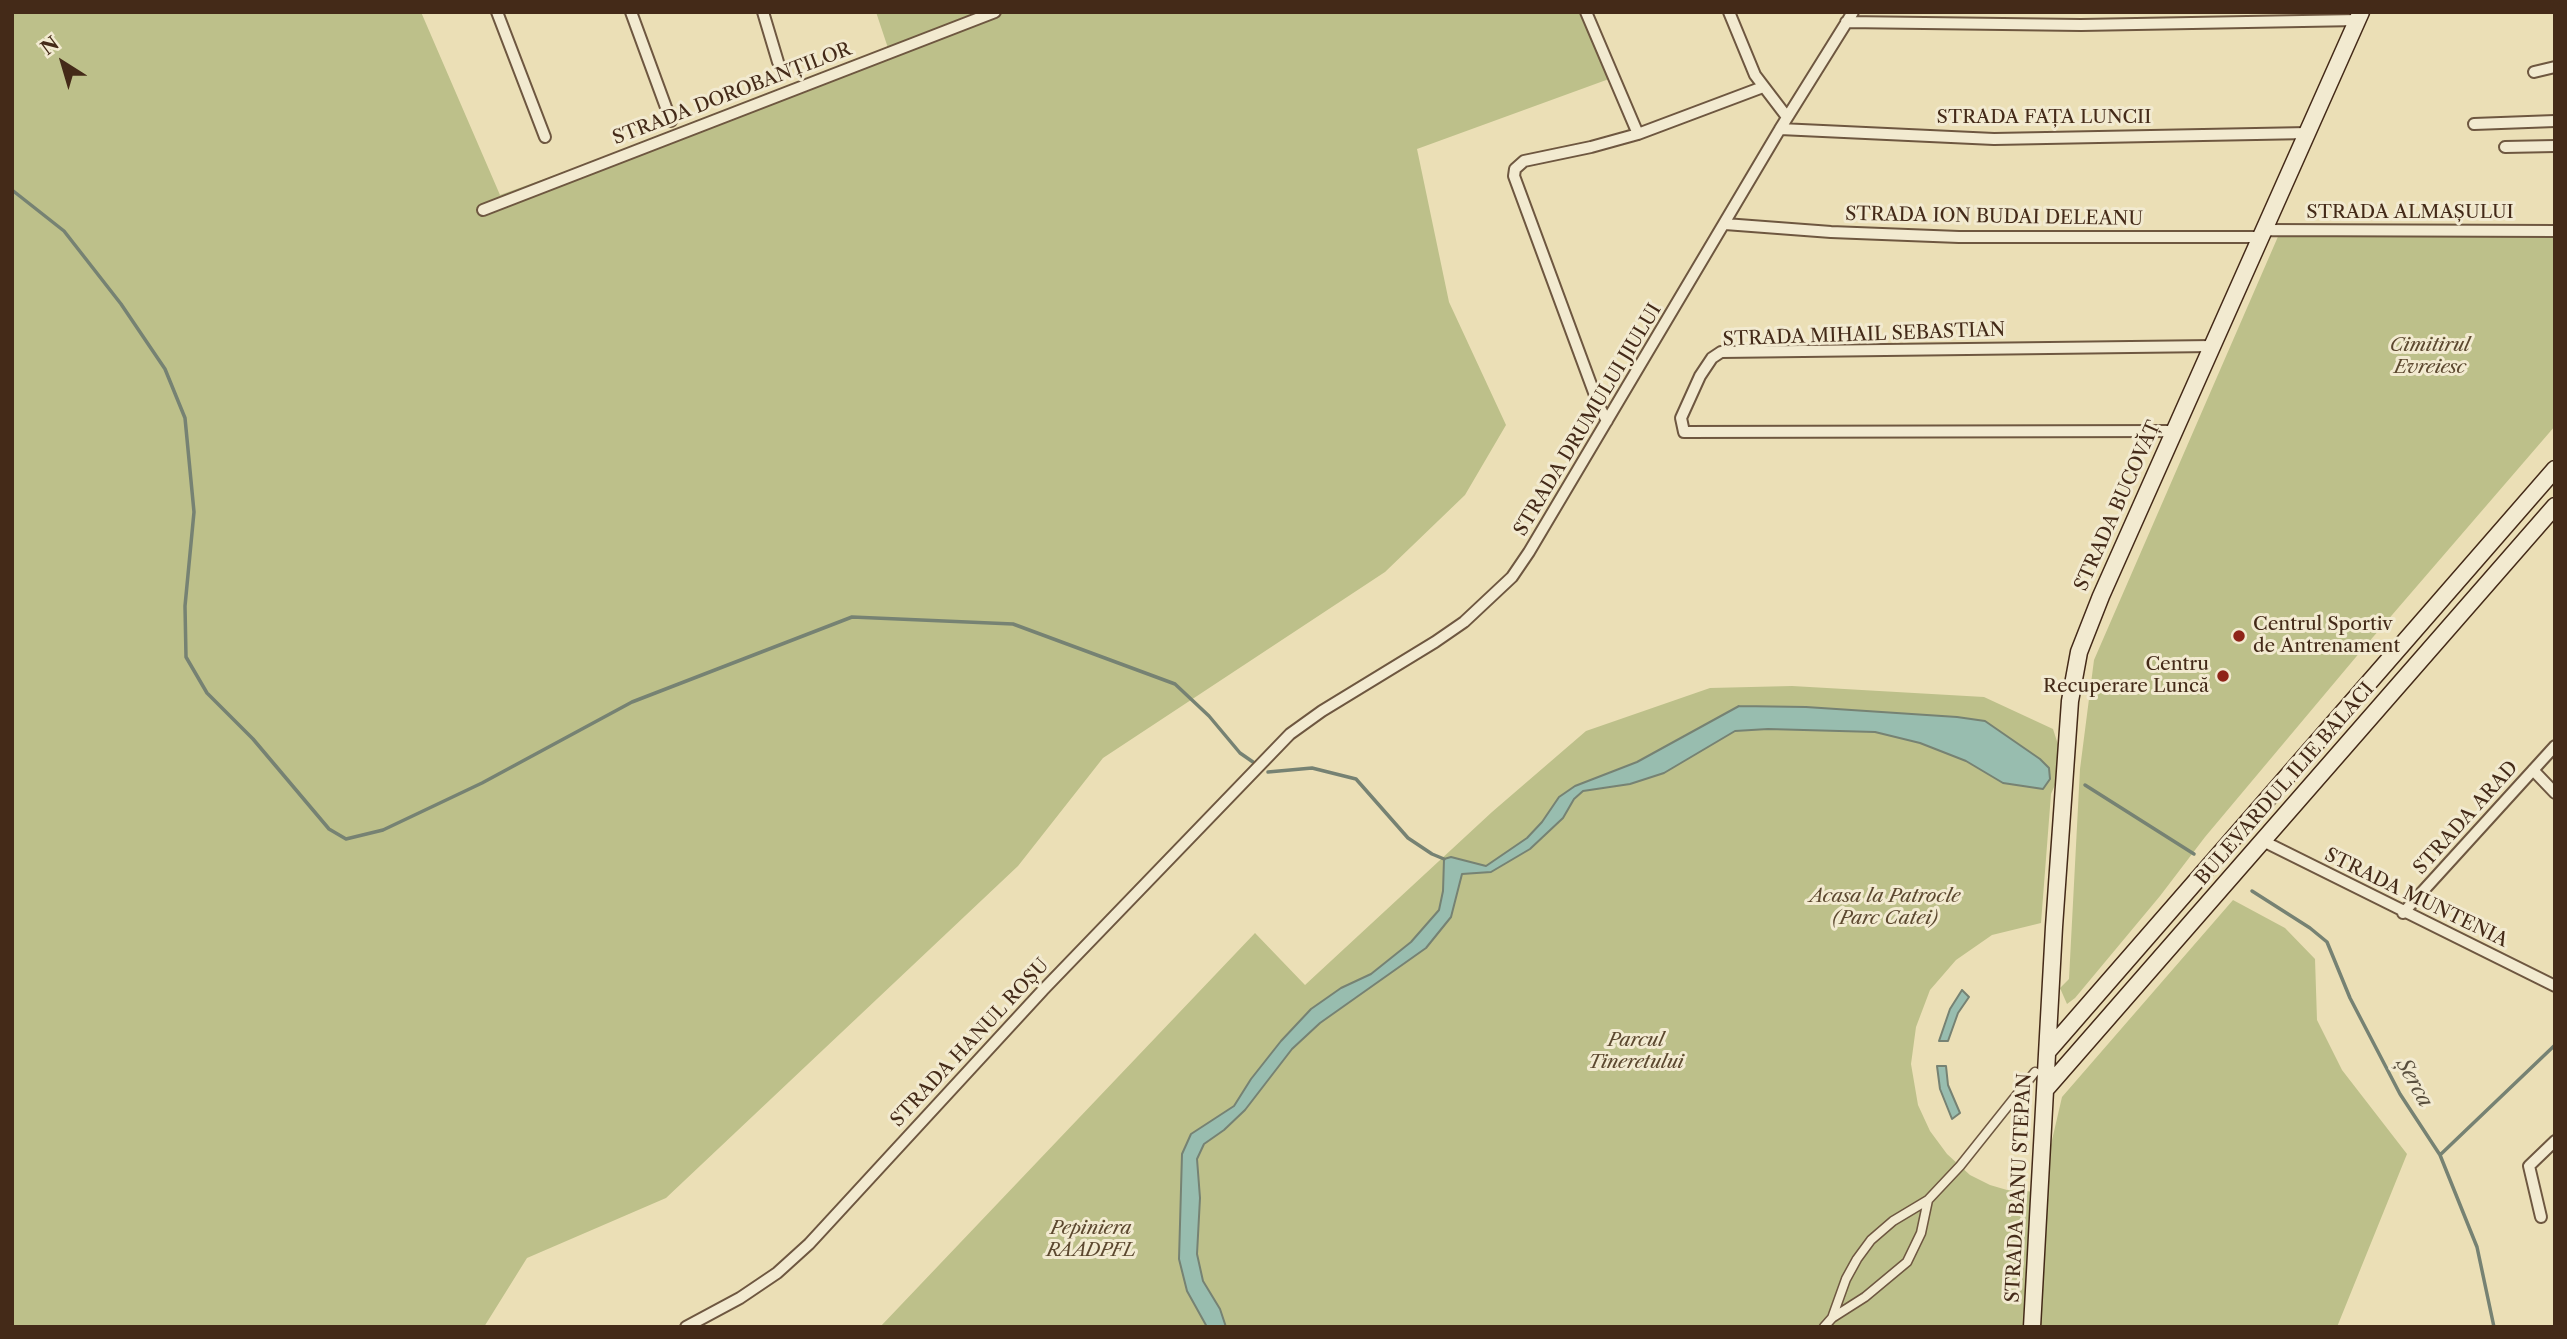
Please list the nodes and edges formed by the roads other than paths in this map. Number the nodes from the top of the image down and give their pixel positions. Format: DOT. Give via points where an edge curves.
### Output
graph roads {
  1 [pos="497,12"];
  2 [pos="631,12"];
  3 [pos="763,12"];
  4 [pos="995,12"];
  5 [pos="1586,12"];
  6 [pos="1728,12"];
  7 [pos="1850,15"];
  8 [pos="2359,16"];
  9 [pos="778,62"];
  10 [pos="2555,67"];
  11 [pos="2534,72"];
  12 [pos="1763,87"];
  13 [pos="1787,117"];
  14 [pos="671,121"];
  15 [pos="2555,121"];
  16 [pos="2474,124"];
  17 [pos="1780,129"];
  18 [pos="2308,133"];
  19 [pos="1638,134"];
  20 [pos="545,137"];
  21 [pos="2555,146"];
  22 [pos="2505,147"];
  23 [pos="483,209"];
  24 [pos="1725,224"];
  25 [pos="2555,231"];
  26 [pos="2264,234"];
  27 [pos="2213,346"];
  28 [pos="1607,421"];
  29 [pos="2175,431"];
  30 [pos="2555,469"];
  31 [pos="2555,506"];
  32 [pos="2555,746"];
  33 [pos="1264,763"];
  34 [pos="2533,770"];
  35 [pos="2555,793"];
  36 [pos="2263,841"];
  37 [pos="2403,913"];
  38 [pos="2555,986"];
  39 [pos="2048,1051"];
  40 [pos="2035,1072"];
  41 [pos="2046,1090"];
  42 [pos="2555,1141"];
  43 [pos="1928,1200"];
  44 [pos="2541,1217"];
  45 [pos="1832,1318"];
  46 [pos="686,1327"];
  47 [pos="1824,1327"];
  48 [pos="2032,1327"];
  1 -- 20 [label="street"];
  2 -- 14 [label="street"];
  3 -- 9 [label="street"];
  4 -- 23 [label="street, STRADA DOROBANȚILOR"];
  5 -- 19 [label="street"];
  6 -- 12 [label="street"];
  7 -- 8 [label="street" via="2081,25"];
  7 -- 13 [label="street, STRADA DRUMULUI JIULUI"];
  8 -- 18 [label="main road, STRADA BUCOVĂȚ"];
  10 -- 11 [label="street"];
  12 -- 13 [label="street"];
  12 -- 19 [label="street"];
  13 -- 17 [label="street, STRADA DRUMULUI JIULUI"];
  15 -- 16 [label="street"];
  17 -- 18 [label="street, STRADA FAȚA LUNCII" via="1994,139"];
  17 -- 24 [label="street, STRADA DRUMULUI JIULUI"];
  18 -- 26 [label="main road, STRADA BUCOVĂȚ"];
  19 -- 28 [label="street" via="1524,161 1514,176"];
  21 -- 22 [label="street"];
  24 -- 26 [label="street, STRADA ION BUDAI DELEANU" via="1959,237"];
  24 -- 28 [label="street, STRADA DRUMULUI JIULUI"];
  25 -- 26 [label="street, STRADA ALMAȘULUI"];
  26 -- 27 [label="main road, STRADA BUCOVĂȚ"];
  27 -- 29 [label="main road, STRADA BUCOVĂȚ"];
  27 -- 29 [label="street, STRADA MIHAIL SEBASTIAN" via="1721,352 1700,376 1681,418 1684,432"];
  28 -- 33 [label="street, STRADA DRUMULUI JIULUI" via="1512,577 1436,642 1300,726"];
  29 -- 39 [label="main road, STRADA BUCOVĂȚ" via="2092,616 2073,676"];
  30 -- 39 [label="main road, BULEVARDUL ILIE BALACI"];
  31 -- 36 [label="main road, BULEVARDUL ILIE BALACI"];
  32 -- 34 [label="street, STRADA ARAD"];
  33 -- 46 [label="street, STRADA HANUL ROȘU" via="1043,990 809,1244 740,1298"];
  34 -- 35 [label="street"];
  34 -- 37 [label="street, STRADA ARAD"];
  36 -- 37 [label="street, STRADA MUNTENIA"];
  36 -- 41 [label="main road, BULEVARDUL ILIE BALACI"];
  37 -- 38 [label="street, STRADA MUNTENIA"];
  39 -- 41 [label="main road, STRADA BANU STEPAN"];
  40 -- 43 [label="street"];
  41 -- 48 [label="main road, STRADA BANU STEPAN"];
  42 -- 44 [label="street" via="2529,1166"];
  43 -- 45 [label="street" via="1871,1240 1846,1279"];
  43 -- 45 [label="street" via="1922,1233 1907,1262 1866,1297"];
  45 -- 47 [label="street"];
}
